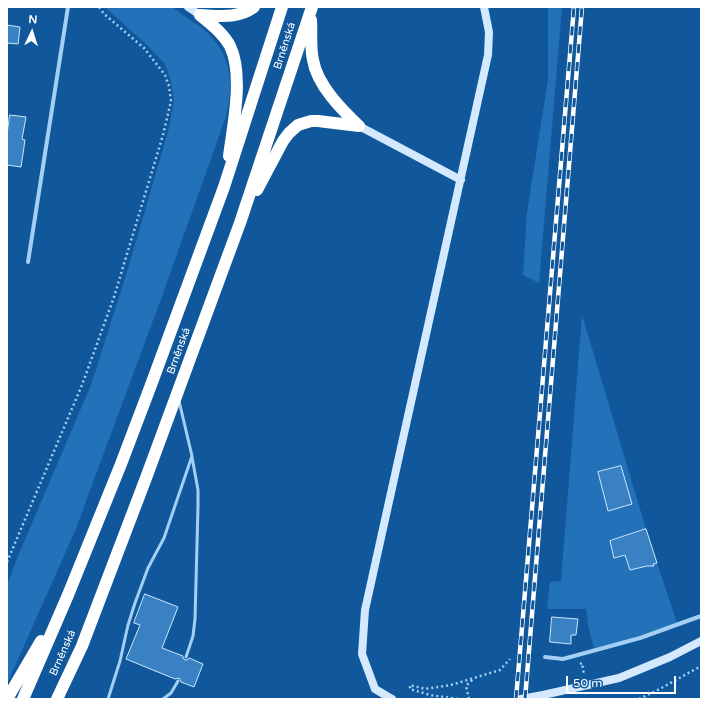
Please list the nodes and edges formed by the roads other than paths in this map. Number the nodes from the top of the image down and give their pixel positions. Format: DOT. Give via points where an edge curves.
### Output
graph roads {
  1 [pos="68,7"];
  2 [pos="188,7"];
  3 [pos="254,7"];
  4 [pos="282,7"];
  5 [pos="484,7"];
  6 [pos="312,8"];
  7 [pos="200,15"];
  8 [pos="359,126"];
  9 [pos="461,180"];
  10 [pos="224,188"];
  11 [pos="240,223"];
  12 [pos="28,262"];
  13 [pos="178,392"];
  14 [pos="192,456"];
  15 [pos="68,594"];
  16 [pos="701,616"];
  17 [pos="701,641"];
  18 [pos="186,657"];
  19 [pos="545,657"];
  20 [pos="178,680"];
  21 [pos="7,699"];
  22 [pos="23,699"];
  23 [pos="57,699"];
  24 [pos="108,699"];
  25 [pos="163,699"];
  26 [pos="392,699"];
  27 [pos="521,699"];
  1 -- 12 [label="street"];
  2 -- 7 [label="street"];
  3 -- 7 [label="highway" via="238,15"];
  4 -- 10 [label="highway, Brněnská"];
  5 -- 9 [label="street" via="489,32 488,55"];
  6 -- 8 [label="highway" via="315,69 342,110"];
  6 -- 11 [label="highway, Brněnská"];
  7 -- 10 [label="highway" via="217,29 230,46 236,68 236,96"];
  8 -- 9 [label="street"];
  8 -- 11 [label="highway" via="311,121 293,129 283,141"];
  9 -- 26 [label="street" via="365,610 362,654 375,689"];
  10 -- 15 [label="highway, Brněnská" via="143,407"];
  11 -- 13 [label="highway, Brněnská"];
  13 -- 14 [label="lane"];
  13 -- 23 [label="highway, Brněnská" via="82,646"];
  14 -- 18 [label="lane" via="198,490 195,619"];
  14 -- 24 [label="lane" via="164,538 148,568 135,603"];
  15 -- 21 [label="highway"];
  15 -- 22 [label="highway"];
  16 -- 19 [label="street" via="640,638 563,659"];
  17 -- 27 [label="street" via="619,678"];
  20 -- 25 [label="lane" via="171,693"];
}
